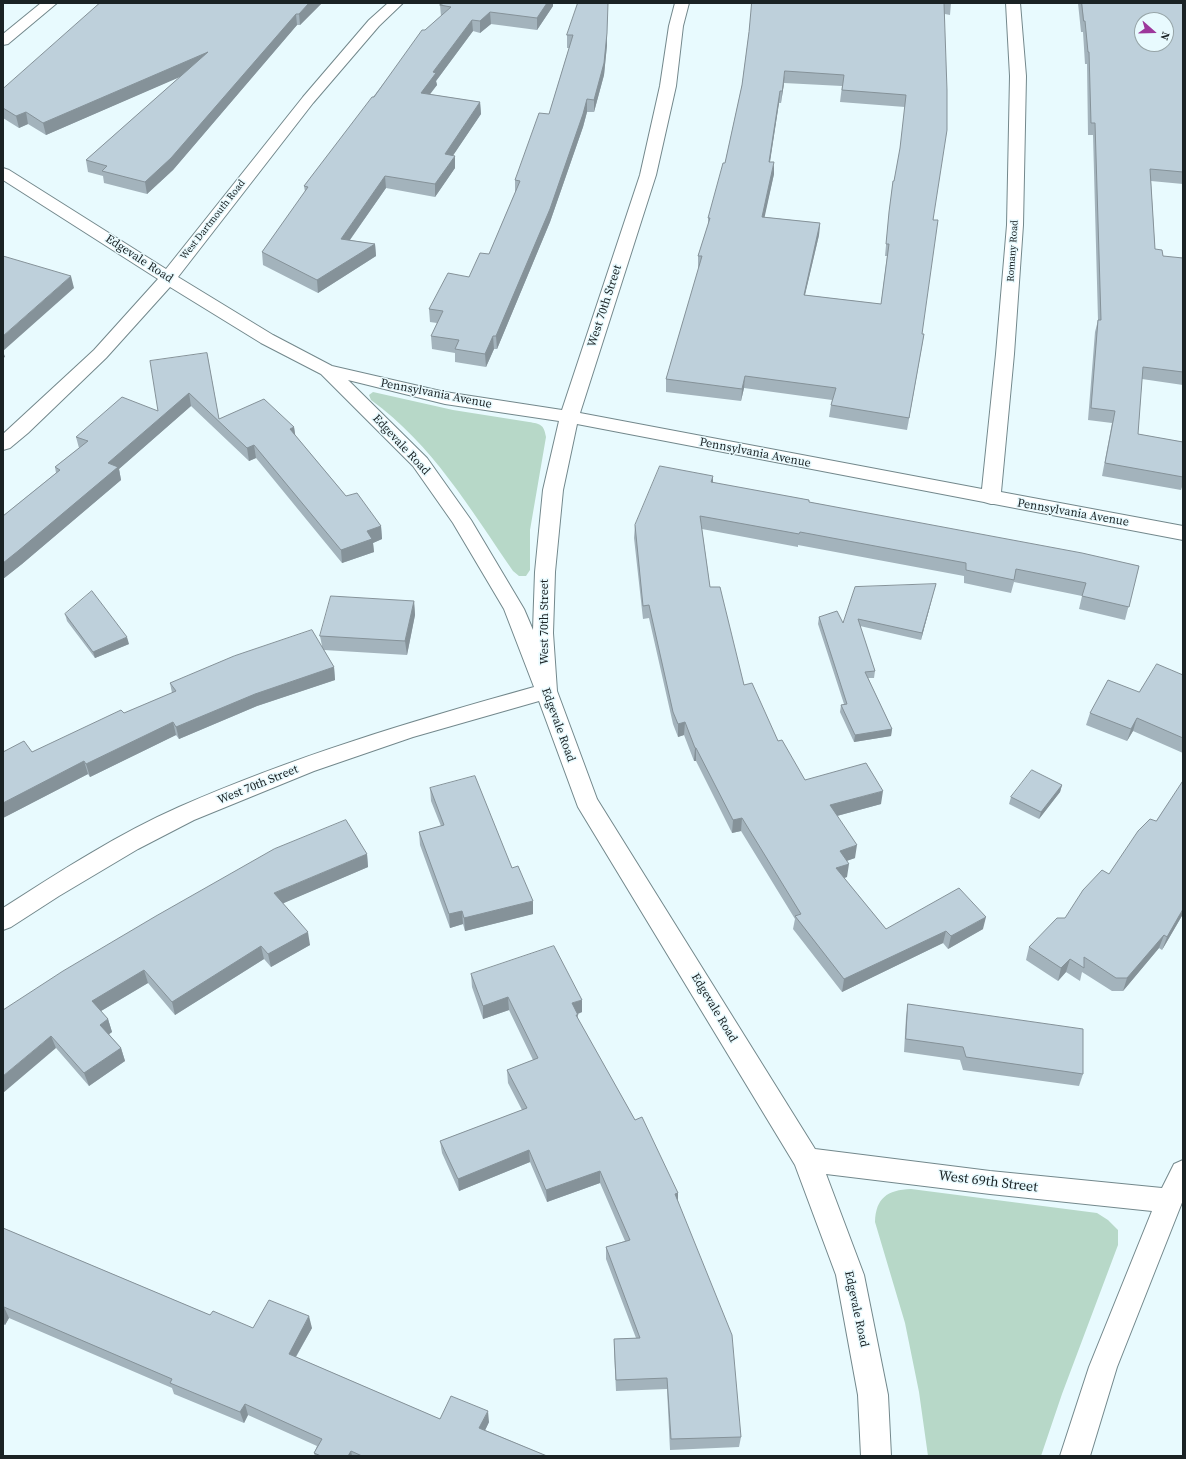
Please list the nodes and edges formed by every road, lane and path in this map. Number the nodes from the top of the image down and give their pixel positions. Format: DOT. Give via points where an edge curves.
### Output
graph roads {
  1 [pos="50,3"];
  2 [pos="396,3"];
  3 [pos="668,3"];
  4 [pos="682,3"];
  5 [pos="1013,3"];
  6 [pos="676,26"];
  7 [pos="3,40"];
  8 [pos="3,173"];
  9 [pos="168,278"];
  10 [pos="327,370"];
  11 [pos="569,417"];
  12 [pos="3,444"];
  13 [pos="991,498"];
  14 [pos="1183,533"];
  15 [pos="546,690"];
  16 [pos="3,920"];
  17 [pos="807,1160"];
  18 [pos="1183,1172"];
  19 [pos="1169,1201"];
  20 [pos="876,1456"];
  21 [pos="1075,1456"];
  1 -- 7 [label="street"];
  2 -- 9 [label="street, West Dartmouth Road" via="374,23 308,100"];
  3 -- 6 [label="street, West 70th Street"];
  4 -- 6 [label="street, West 70th Street"];
  5 -- 13 [label="street, Romany Road" via="1018,76 1015,225"];
  6 -- 11 [label="street, West 70th Street" via="668,86 648,175"];
  8 -- 9 [label="street, Edgevale Road"];
  9 -- 10 [label="street, Edgevale Road" via="267,339"];
  9 -- 12 [label="street, West Dartmouth Road" via="100,354"];
  10 -- 11 [label="street, Pennsylvania Avenue" via="445,398"];
  10 -- 15 [label="street, Edgevale Road" via="420,462 461,520 514,609"];
  11 -- 13 [label="street, Pennsylvania Avenue"];
  11 -- 15 [label="street, West 70th Street" via="554,490 545,572 543,634"];
  13 -- 14 [label="street, Pennsylvania Avenue"];
  15 -- 16 [label="street, West 70th Street" via="407,731 306,765 186,814 130,843"];
  15 -- 17 [label="street, Edgevale Road" via="586,800"];
  17 -- 19 [label="street, West 69th Street" via="1052,1190"];
  17 -- 20 [label="street, Edgevale Road" via="850,1275 873,1395"];
  18 -- 19 [label="street"];
  19 -- 21 [label="street" via="1103,1367"];
}
